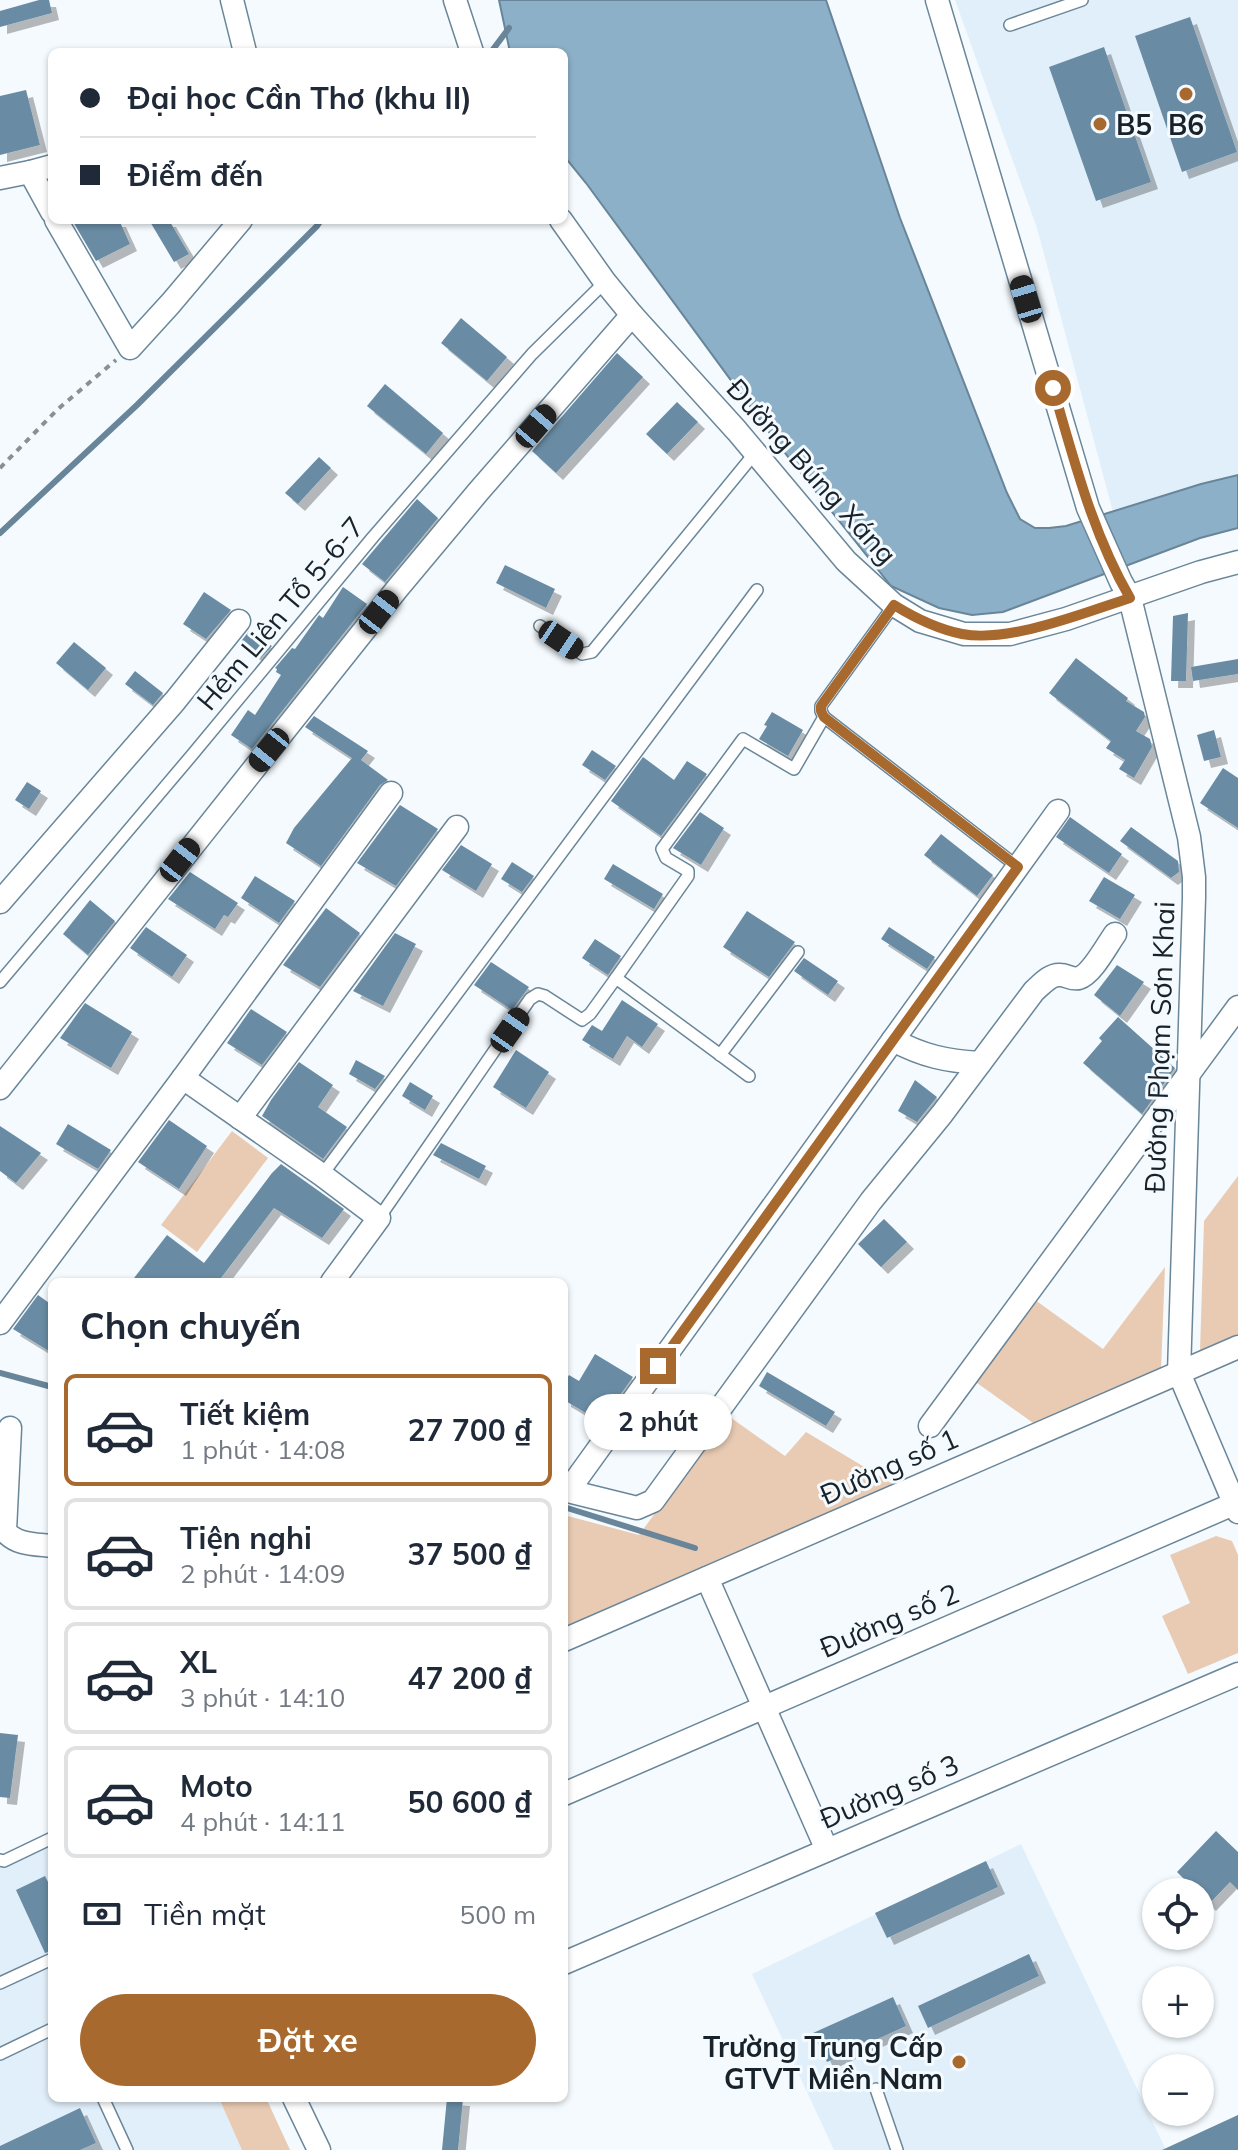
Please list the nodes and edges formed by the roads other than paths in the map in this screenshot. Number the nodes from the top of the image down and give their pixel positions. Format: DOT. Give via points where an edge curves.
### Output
graph roads {
  1 [pos="232,0"];
  2 [pos="455,0"];
  3 [pos="937,0"];
  4 [pos="1082,0"];
  5 [pos="1010,25"];
  6 [pos="244,48"];
  7 [pos="471,48"];
  8 [pos="48,167"];
  9 [pos="30,172"];
  10 [pos="0,178"];
  11 [pos="48,205"];
  12 [pos="58,224"];
  13 [pos="238,224"];
  14 [pos="564,224"];
  15 [pos="605,282"];
  16 [pos="632,315"];
  17 [pos="755,453"];
  18 [pos="1237,567"];
  19 [pos="757,590"];
  20 [pos="1126,590"];
  21 [pos="894,605"];
  22 [pos="239,621"];
  23 [pos="540,626"];
  24 [pos="824,717"];
  25 [pos="391,793"];
  26 [pos="1058,811"];
  27 [pos="457,827"];
  28 [pos="1018,867"];
  29 [pos="0,902"];
  30 [pos="1115,934"];
  31 [pos="798,952"];
  32 [pos="616,978"];
  33 [pos="0,982"];
  34 [pos="1238,1007"];
  35 [pos="893,1040"];
  36 [pos="720,1055"];
  37 [pos="980,1063"];
  38 [pos="1188,1074"];
  39 [pos="749,1076"];
  40 [pos="183,1078"];
  41 [pos="0,1088"];
  42 [pos="240,1118"];
  43 [pos="322,1175"];
  44 [pos="379,1218"];
  45 [pos="335,1278"];
  46 [pos="0,1323"];
  47 [pos="1238,1347"];
  48 [pos="1179,1373"];
  49 [pos="930,1426"];
  50 [pos="10,1428"];
  51 [pos="568,1488"];
  52 [pos="568,1491"];
  53 [pos="1237,1506"];
  54 [pos="48,1546"];
  55 [pos="707,1578"];
  56 [pos="568,1638"];
  57 [pos="1238,1674"];
  58 [pos="764,1707"];
  59 [pos="568,1792"];
  60 [pos="48,1840"];
  61 [pos="827,1850"];
  62 [pos="0,1860"];
  63 [pos="48,1961"];
  64 [pos="568,1961"];
  65 [pos="0,1983"];
  66 [pos="48,2031"];
  67 [pos="0,2054"];
  68 [pos="876,2089"];
  69 [pos="105,2102"];
  70 [pos="296,2102"];
  71 [pos="127,2150"];
  72 [pos="319,2150"];
  73 [pos="897,2150"];
  1 -- 6 [label="street"];
  2 -- 7 [label="street"];
  3 -- 20 [label="street, Đường Phạm Sơn Khai" via="1088,508"];
  4 -- 5 [label="lane"];
  8 -- 9 [label="street"];
  9 -- 10 [label="street"];
  9 -- 11 [label="street"];
  12 -- 13 [label="street" via="130,348"];
  14 -- 15 [label="street, Đường Búng Xáng"];
  15 -- 16 [label="street, Đường Búng Xáng"];
  15 -- 33 [label="lane, Hẻm Liên Tổ 5-6-7" via="532,354 373,537"];
  16 -- 17 [label="street, Đường Búng Xáng"];
  16 -- 41 [label="street" via="397,589"];
  17 -- 21 [label="street, Đường Búng Xáng" via="846,561"];
  17 -- 23 [label="lane" via="592,652 582,654"];
  18 -- 20 [label="street, Đường Búng Xáng"];
  19 -- 43 [label="lane"];
  20 -- 21 [label="street, Đường Búng Xáng" via="1066,619 1010,634 964,634 920,621"];
  20 -- 38 [label="street, Đường Phạm Sơn Khai" via="1192,853"];
  21 -- 24 [label="lane" via="821,706"];
  22 -- 29 [label="street"];
  24 -- 28 [label="lane"];
  24 -- 32 [label="lane" via="794,769 743,739 662,849 688,876"];
  25 -- 40 [label="street"];
  26 -- 28 [label="street"];
  27 -- 42 [label="street"];
  28 -- 35 [label="street"];
  30 -- 37 [label="street" via="1082,977 1052,976 1034,991"];
  31 -- 36 [label="lane"];
  32 -- 36 [label="lane"];
  32 -- 44 [label="lane" via="582,1020 545,996 530,999"];
  34 -- 38 [label="street"];
  35 -- 37 [label="street" via="937,1059"];
  35 -- 51 [label="street"];
  36 -- 39 [label="lane"];
  37 -- 52 [label="street" via="871,1201 653,1501 637,1508"];
  38 -- 48 [label="street, Đường Phạm Sơn Khai"];
  38 -- 49 [label="street"];
  40 -- 42 [label="street"];
  40 -- 46 [label="street"];
  42 -- 43 [label="street"];
  43 -- 44 [label="street"];
  44 -- 45 [label="street"];
  47 -- 48 [label="street, Đường số 1"];
  48 -- 53 [label="street, Đường Phạm Sơn Khai"];
  48 -- 55 [label="street, Đường số 1"];
  50 -- 54 [label="street" via="5,1531 21,1543"];
  53 -- 58 [label="street, Đường số 2"];
  55 -- 56 [label="street, Đường số 1"];
  55 -- 58 [label="street"];
  57 -- 61 [label="street, Đường số 3"];
  58 -- 59 [label="street, Đường số 2"];
  58 -- 61 [label="street"];
  60 -- 62 [label="lane"];
  61 -- 64 [label="street, Đường số 3"];
  63 -- 65 [label="lane"];
  66 -- 67 [label="lane"];
  68 -- 73 [label="lane"];
  69 -- 71 [label="lane"];
  70 -- 72 [label="street"];
}
